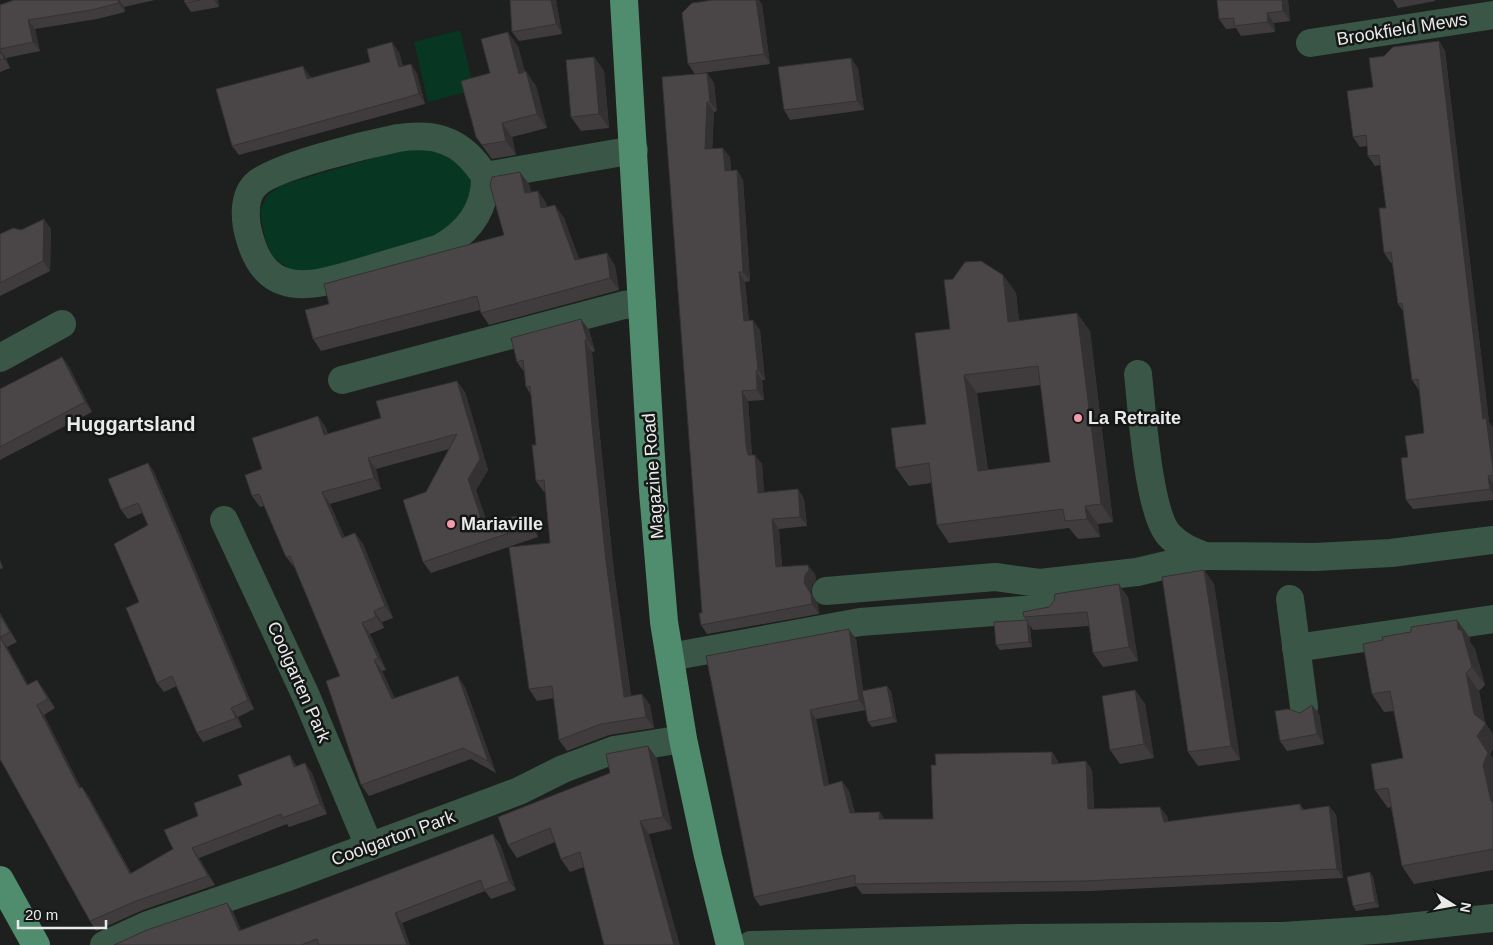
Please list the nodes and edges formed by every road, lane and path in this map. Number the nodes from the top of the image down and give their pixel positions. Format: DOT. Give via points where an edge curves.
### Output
graph roads {
  1 [pos="624,0"];
  2 [pos="1493,15"];
  3 [pos="1310,43"];
  4 [pos="634,150"];
  5 [pos="485,176"];
  6 [pos="642,302"];
  7 [pos="62,324"];
  8 [pos="0,358"];
  9 [pos="1138,374"];
  10 [pos="342,380"];
  11 [pos="224,520"];
  12 [pos="1493,540"];
  13 [pos="1205,556"];
  14 [pos="826,591"];
  15 [pos="1290,599"];
  16 [pos="1049,608"];
  17 [pos="1493,619"];
  18 [pos="1296,648"];
  19 [pos="670,657"];
  20 [pos="1304,707"];
  21 [pos="683,739"];
  22 [pos="369,846"];
  23 [pos="0,880"];
  24 [pos="1493,918"];
  25 [pos="36,945"];
  26 [pos="104,945"];
  27 [pos="730,945"];
  28 [pos="740,945"];
  29 [pos="751,945"];
  1 -- 4 [label="main road, Magazine Road"];
  2 -- 3 [label="street, Brookfield Mews"];
  4 -- 5 [label="street"];
  4 -- 6 [label="main road, Magazine Road"];
  5 -- 5 [label="street" via="475,161 443,140 425,136 399,138 279,170 255,185 247,201 246,224 256,258 267,272 285,282 321,284 440,248 454,240 473,222 486,190"];
  6 -- 10 [label="street"];
  6 -- 19 [label="main road, Magazine Road" via="653,491"];
  7 -- 8 [label="street"];
  9 -- 13 [label="street" via="1158,516 1168,534 1178,543"];
  11 -- 22 [label="street, Coolgarten Park" via="306,696"];
  12 -- 13 [label="street" via="1391,553 1315,557"];
  13 -- 14 [label="street" via="1137,572 1040,583 995,577"];
  15 -- 18 [label="street"];
  16 -- 19 [label="street" via="860,622"];
  17 -- 18 [label="street"];
  18 -- 20 [label="street"];
  19 -- 21 [label="main road, Magazine Road"];
  21 -- 22 [label="street, Coolgarton Park" via="614,750 563,769 518,791"];
  21 -- 27 [label="main road, Magazine Road"];
  22 -- 26 [label="street, Coolgarton Park" via="148,925"];
  23 -- 25 [label="main road"];
  24 -- 29 [label="street" via="1283,936"];
  27 -- 28 [label="street"];
}
